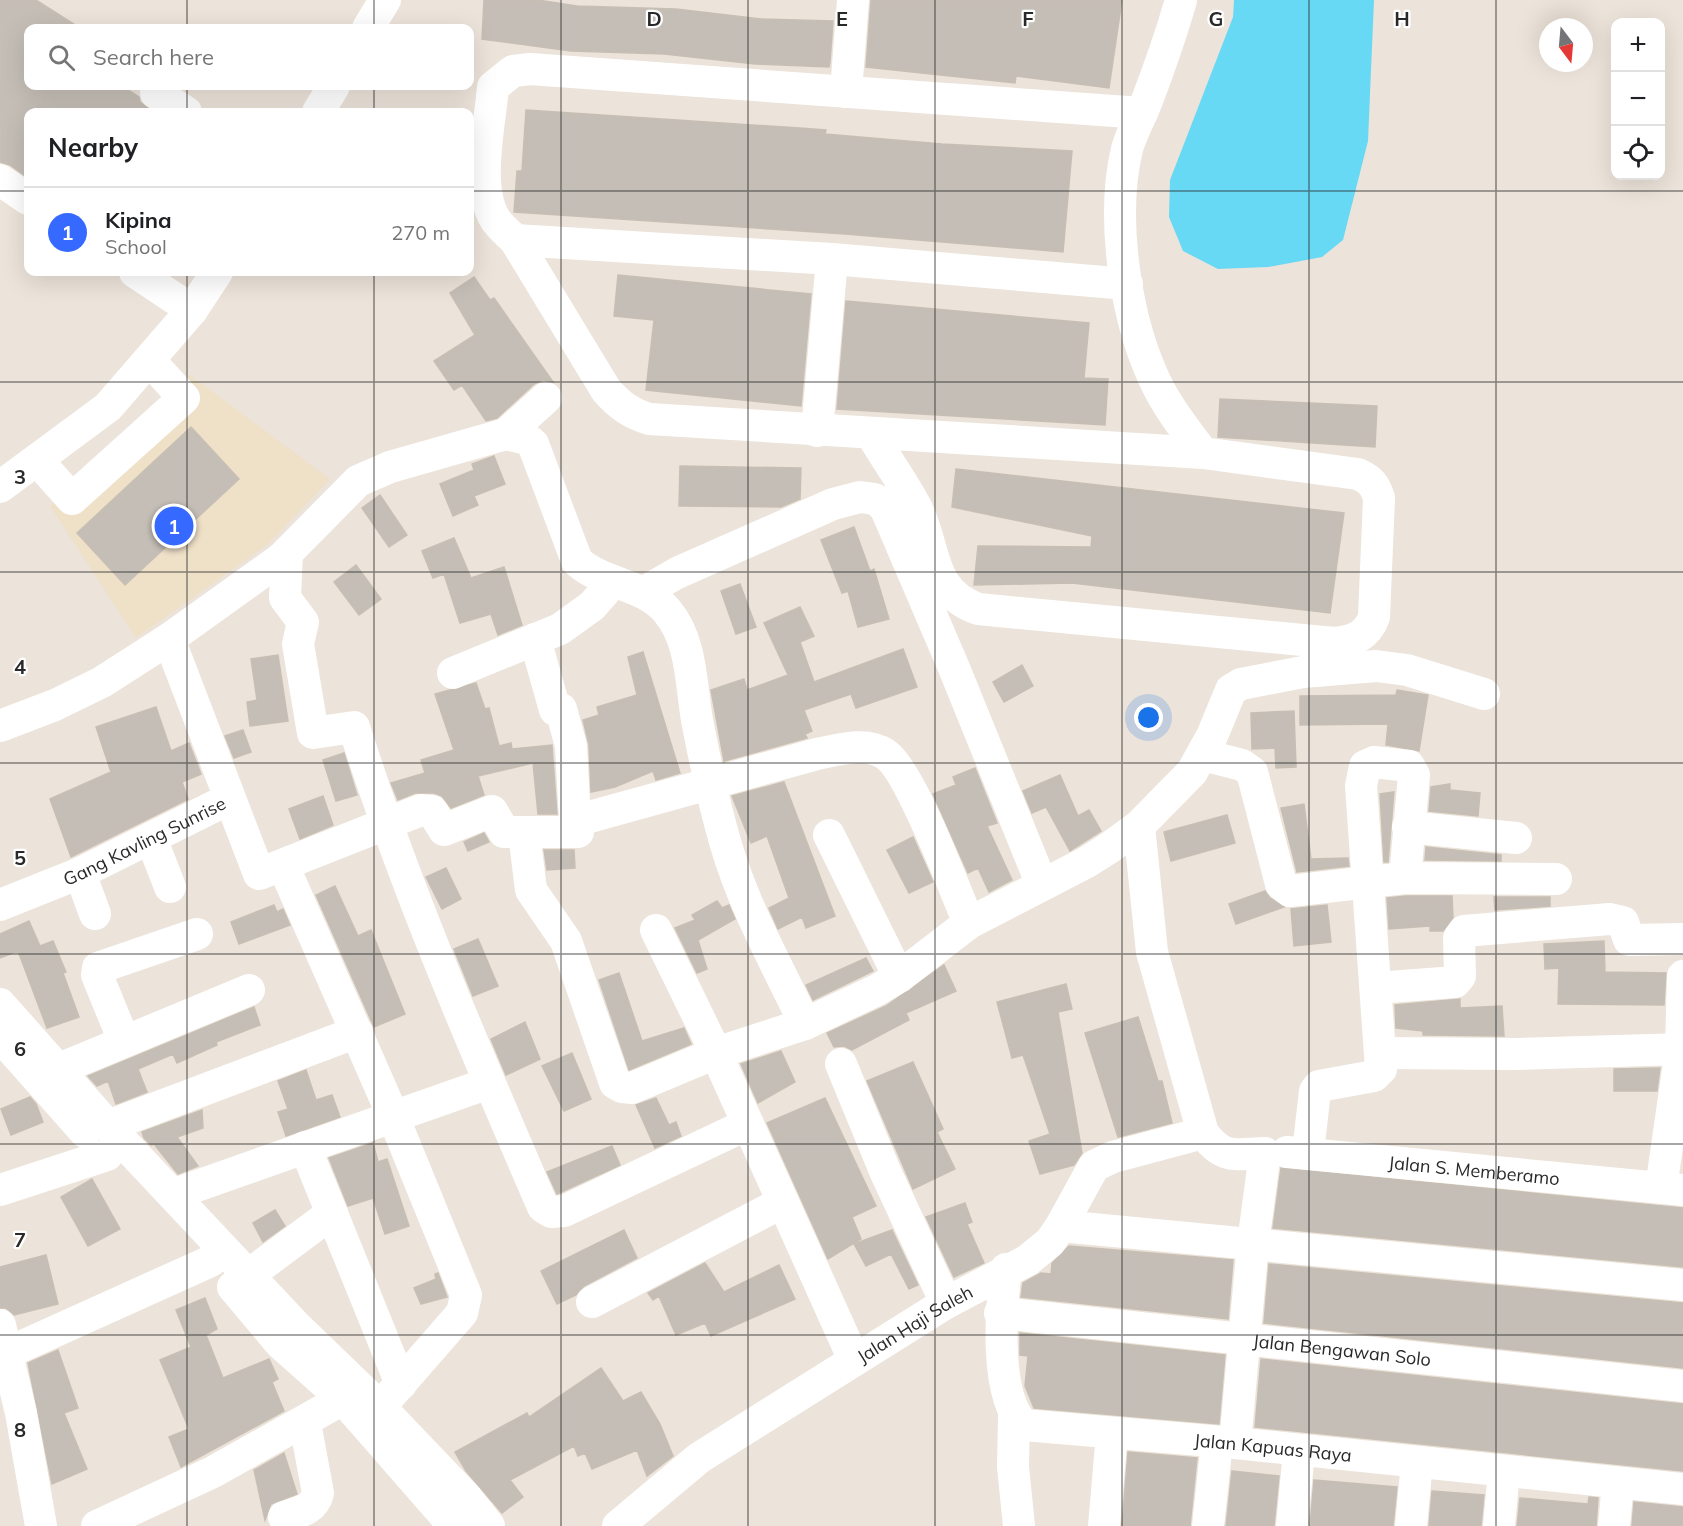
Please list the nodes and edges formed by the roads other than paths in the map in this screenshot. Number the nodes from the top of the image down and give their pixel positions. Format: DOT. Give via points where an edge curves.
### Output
graph roads {
  1 [pos="385,0"];
  2 [pos="854,0"];
  3 [pos="1181,0"];
  4 [pos="370,24"];
  5 [pos="332,90"];
  6 [pos="846,92"];
  7 [pos="156,93"];
  8 [pos="180,108"];
  9 [pos="320,108"];
  10 [pos="1142,113"];
  11 [pos="0,180"];
  12 [pos="24,196"];
  13 [pos="514,240"];
  14 [pos="832,259"];
  15 [pos="145,276"];
  16 [pos="214,276"];
  17 [pos="1128,284"];
  18 [pos="192,310"];
  19 [pos="149,360"];
  20 [pos="546,398"];
  21 [pos="817,431"];
  22 [pos="506,434"];
  23 [pos="872,435"];
  24 [pos="1203,453"];
  25 [pos="38,461"];
  26 [pos="0,487"];
  27 [pos="287,552"];
  28 [pos="613,582"];
  29 [pos="644,592"];
  30 [pos="169,639"];
  31 [pos="535,639"];
  32 [pos="453,673"];
  33 [pos="1484,694"];
  34 [pos="0,726"];
  35 [pos="1203,755"];
  36 [pos="711,784"];
  37 [pos="229,799"];
  38 [pos="575,821"];
  39 [pos="385,824"];
  40 [pos="1139,826"];
  41 [pos="1408,827"];
  42 [pos="524,833"];
  43 [pos="830,835"];
  44 [pos="152,838"];
  45 [pos="1516,838"];
  46 [pos="283,865"];
  47 [pos="80,873"];
  48 [pos="1405,878"];
  49 [pos="1556,879"];
  50 [pos="1366,884"];
  51 [pos="1042,885"];
  52 [pos="170,886"];
  53 [pos="0,904"];
  54 [pos="95,914"];
  55 [pos="969,923"];
  56 [pos="656,930"];
  57 [pos="197,934"];
  58 [pos="1683,939"];
  59 [pos="1683,976"];
  60 [pos="899,977"];
  61 [pos="1377,988"];
  62 [pos="249,990"];
  63 [pos="0,1004"];
  64 [pos="805,1024"];
  65 [pos="357,1032"];
  66 [pos="0,1036"];
  67 [pos="124,1041"];
  68 [pos="1682,1049"];
  69 [pos="716,1053"];
  70 [pos="1380,1053"];
  71 [pos="841,1064"];
  72 [pos="50,1076"];
  73 [pos="489,1083"];
  74 [pos="393,1116"];
  75 [pos="748,1124"];
  76 [pos="1203,1133"];
  77 [pos="108,1141"];
  78 [pos="306,1147"];
  79 [pos="1308,1152"];
  80 [pos="1265,1153"];
  81 [pos="1672,1189"];
  82 [pos="0,1190"];
  83 [pos="174,1194"];
  84 [pos="783,1202"];
  85 [pos="332,1213"];
  86 [pos="1061,1226"];
  87 [pos="1253,1244"];
  88 [pos="211,1261"];
  89 [pos="1006,1269"];
  90 [pos="250,1275"];
  91 [pos="1683,1286"];
  92 [pos="592,1302"];
  93 [pos="946,1303"];
  94 [pos="1000,1313"];
  95 [pos="287,1334"];
  96 [pos="1244,1338"];
  97 [pos="3,1339"];
  98 [pos="854,1360"];
  99 [pos="401,1384"];
  100 [pos="1683,1386"];
  101 [pos="363,1404"];
  102 [pos="1014,1415"];
  103 [pos="304,1423"];
  104 [pos="1112,1432"];
  105 [pos="1226,1442"];
  106 [pos="1299,1451"];
  107 [pos="1417,1462"];
  108 [pos="1504,1471"];
  109 [pos="1618,1483"];
  110 [pos="1683,1489"];
  111 [pos="284,1517"];
  112 [pos="41,1526"];
  113 [pos="97,1526"];
  114 [pos="454,1526"];
  115 [pos="489,1526"];
  116 [pos="618,1526"];
  117 [pos="1019,1526"];
  118 [pos="1104,1526"];
  119 [pos="1208,1526"];
  120 [pos="1292,1526"];
  121 [pos="1411,1526"];
  122 [pos="1499,1526"];
  123 [pos="1614,1526"];
  1 -- 4 [label="street"];
  2 -- 6 [label="street"];
  3 -- 10 [label="street"];
  5 -- 9 [label="street"];
  6 -- 10 [label="street"];
  6 -- 13 [label="street" via="530,69 513,71 493,87 485,178 491,210"];
  7 -- 8 [label="street"];
  10 -- 17 [label="street" via="1127,148 1123,177 1121,222"];
  11 -- 12 [label="street"];
  13 -- 14 [label="street"];
  13 -- 21 [label="street" via="619,406 649,420"];
  14 -- 17 [label="street"];
  14 -- 21 [label="street"];
  15 -- 18 [label="street"];
  16 -- 18 [label="street"];
  17 -- 24 [label="street" via="1137,327 1159,388"];
  18 -- 19 [label="street"];
  19 -- 25 [label="street" via="108,407"];
  19 -- 25 [label="street" via="184,398 127,452 72,499"];
  20 -- 22 [label="street"];
  21 -- 23 [label="street"];
  22 -- 27 [label="street" via="390,467 358,481"];
  22 -- 28 [label="street" via="533,444 577,561 588,572"];
  23 -- 24 [label="street"];
  23 -- 24 [label="street" via="917,510 939,575 960,603 978,609 1334,643 1349,642 1370,629 1374,616 1379,498 1370,479 1358,474"];
  25 -- 26 [label="street"];
  27 -- 30 [label="street"];
  27 -- 39 [label="street" via="285,598 303,622 298,644 313,733 354,726"];
  28 -- 29 [label="street"];
  28 -- 31 [label="street" via="579,617"];
  29 -- 36 [label="street" via="667,611 684,642"];
  29 -- 51 [label="street" via="677,573 833,504 860,497 875,499 885,507 925,599"];
  30 -- 34 [label="street" via="102,682"];
  30 -- 37 [label="street, Gang Kavling Sunrise"];
  31 -- 32 [label="street"];
  31 -- 38 [label="street" via="555,710 561,709 571,746"];
  33 -- 35 [label="street" via="1407,670 1376,666 1251,681 1231,690"];
  35 -- 40 [label="street" via="1180,786"];
  35 -- 50 [label="street" via="1242,765 1252,772 1285,889"];
  36 -- 38 [label="street"];
  36 -- 55 [label="street" via="852,748 886,754 905,776"];
  36 -- 64 [label="street" via="738,884"];
  37 -- 44 [label="street, Gang Kavling Sunrise"];
  37 -- 46 [label="street" via="259,874"];
  38 -- 42 [label="street" via="578,832"];
  39 -- 42 [label="street" via="421,810 432,811 444,830 492,811 504,832"];
  39 -- 46 [label="street"];
  39 -- 73 [label="street"];
  40 -- 51 [label="street" via="1087,862"];
  40 -- 76 [label="street" via="1152,952"];
  41 -- 45 [label="street"];
  41 -- 48 [label="street"];
  41 -- 50 [label="street" via="1412,769 1374,762 1365,766 1361,786"];
  42 -- 69 [label="street" via="531,890 566,941 615,1083 632,1088"];
  43 -- 60 [label="street"];
  44 -- 47 [label="street, Gang Kavling Sunrise"];
  44 -- 52 [label="street"];
  46 -- 65 [label="street"];
  47 -- 53 [label="street, Gang Kavling Sunrise"];
  47 -- 54 [label="street"];
  48 -- 49 [label="street"];
  48 -- 50 [label="street"];
  50 -- 61 [label="street"];
  51 -- 55 [label="street"];
  55 -- 60 [label="street"];
  56 -- 69 [label="street"];
  57 -- 67 [label="street" via="98,968 97,975"];
  58 -- 61 [label="street" via="1629,940 1623,922 1610,919 1464,931 1459,938 1460,976 1455,982"];
  59 -- 68 [label="street"];
  60 -- 64 [label="street"];
  61 -- 70 [label="street"];
  62 -- 67 [label="street"];
  63 -- 72 [label="street"];
  64 -- 69 [label="street"];
  65 -- 74 [label="street"];
  65 -- 77 [label="street"];
  66 -- 72 [label="street"];
  67 -- 72 [label="street"];
  68 -- 70 [label="street"];
  68 -- 81 [label="street"];
  69 -- 75 [label="street"];
  70 -- 79 [label="street" via="1379,1074 1325,1084 1315,1091"];
  71 -- 93 [label="street"];
  72 -- 77 [label="street"];
  73 -- 74 [label="street"];
  73 -- 75 [label="street" via="543,1207 551,1212 564,1212"];
  74 -- 78 [label="street"];
  74 -- 99 [label="street" via="466,1296 462,1313"];
  75 -- 84 [label="street"];
  76 -- 80 [label="street, Jalan S. Memberamo" via="1216,1150 1231,1154"];
  76 -- 86 [label="street, Jalan Haji Saleh" via="1113,1157 1094,1166"];
  77 -- 82 [label="street"];
  77 -- 83 [label="street"];
  77 -- 88 [label="street"];
  78 -- 83 [label="street"];
  78 -- 85 [label="street"];
  79 -- 80 [label="street, Jalan S. Memberamo"];
  79 -- 81 [label="street, Jalan S. Memberamo"];
  80 -- 87 [label="street"];
  83 -- 90 [label="street"];
  84 -- 92 [label="street"];
  84 -- 98 [label="street"];
  85 -- 90 [label="street"];
  85 -- 99 [label="street"];
  86 -- 87 [label="street"];
  86 -- 89 [label="street, Jalan Haji Saleh" via="1050,1242 1028,1260"];
  87 -- 91 [label="street"];
  87 -- 96 [label="street"];
  88 -- 95 [label="street"];
  88 -- 97 [label="street"];
  89 -- 93 [label="street, Jalan Haji Saleh"];
  89 -- 94 [label="street"];
  90 -- 95 [label="street"];
  93 -- 98 [label="street, Jalan Haji Saleh"];
  94 -- 96 [label="street, Jalan Bengawan Solo"];
  94 -- 102 [label="street" via="1008,1399"];
  95 -- 101 [label="street"];
  96 -- 100 [label="street, Jalan Bengawan Solo"];
  96 -- 105 [label="street"];
  97 -- 112 [label="street"];
  98 -- 116 [label="street, Jalan Haji Saleh" via="699,1458"];
  99 -- 101 [label="street"];
  101 -- 103 [label="street"];
  101 -- 114 [label="street"];
  101 -- 115 [label="street" via="466,1497"];
  102 -- 104 [label="street, Jalan Kapuas Raya" via="1024,1425"];
  102 -- 117 [label="street" via="1013,1467"];
  103 -- 111 [label="street" via="318,1493 309,1509"];
  103 -- 113 [label="street" via="213,1472"];
  104 -- 105 [label="street, Jalan Kapuas Raya"];
  104 -- 118 [label="street"];
  105 -- 106 [label="street, Jalan Kapuas Raya"];
  105 -- 119 [label="street"];
  106 -- 107 [label="street, Jalan Kapuas Raya"];
  106 -- 120 [label="street"];
  107 -- 108 [label="street, Jalan Kapuas Raya"];
  107 -- 121 [label="street"];
  108 -- 109 [label="street, Jalan Kapuas Raya"];
  108 -- 122 [label="street"];
  109 -- 110 [label="street, Jalan Kapuas Raya"];
  109 -- 123 [label="street"];
}
